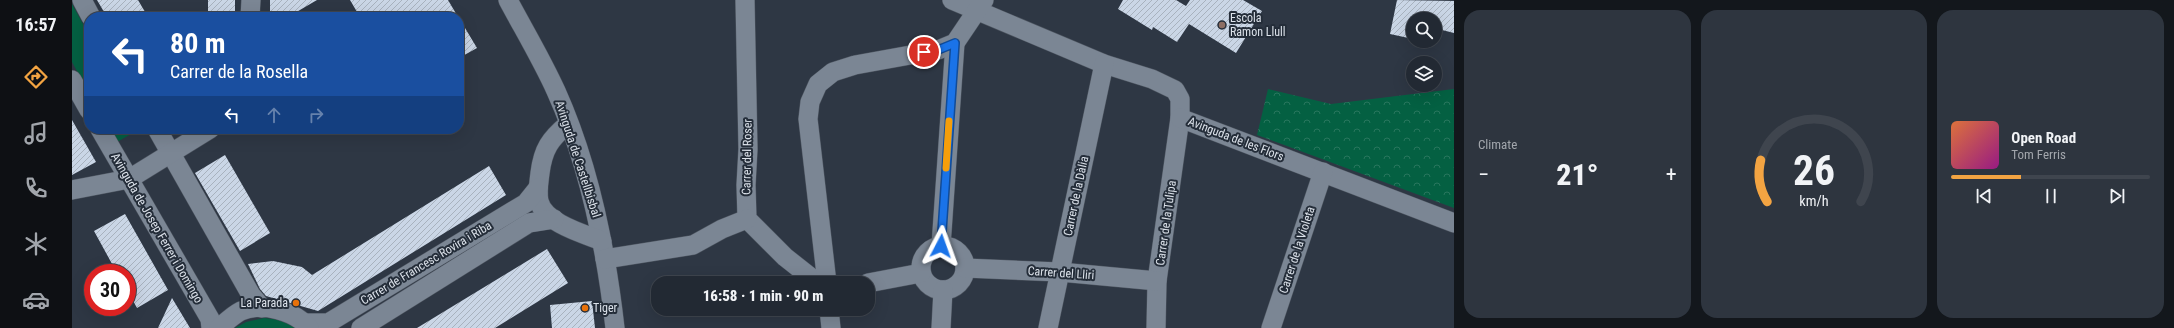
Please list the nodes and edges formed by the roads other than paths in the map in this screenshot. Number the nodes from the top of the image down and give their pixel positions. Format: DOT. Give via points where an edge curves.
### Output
graph roads {
  1 [pos="82,0"];
  2 [pos="251,0"];
  3 [pos="508,0"];
  4 [pos="745,0"];
  5 [pos="952,0"];
  6 [pos="981,5"];
  7 [pos="89,12"];
  8 [pos="250,12"];
  9 [pos="955,43"];
  10 [pos="1104,64"];
  11 [pos="72,80"];
  12 [pos="84,101"];
  13 [pos="1180,118"];
  14 [pos="568,124"];
  15 [pos="103,134"];
  16 [pos="160,134"];
  17 [pos="202,134"];
  18 [pos="172,154"];
  19 [pos="1323,172"];
  20 [pos="129,179"];
  21 [pos="538,188"];
  22 [pos="72,190"];
  23 [pos="554,219"];
  24 [pos="747,219"];
  25 [pos="1454,223"];
  26 [pos="941,246"];
  27 [pos="604,250"];
  28 [pos="965,268"];
  29 [pos="1060,272"];
  30 [pos="921,273"];
  31 [pos="809,276"];
  32 [pos="826,276"];
  33 [pos="1157,281"];
  34 [pos="875,282"];
  35 [pos="943,290"];
  36 [pos="262,308"];
  37 [pos="830,316"];
  38 [pos="307,326"];
  39 [pos="211,328"];
  40 [pos="219,328"];
  41 [pos="361,328"];
  42 [pos="615,328"];
  43 [pos="831,328"];
  44 [pos="941,328"];
  45 [pos="1048,328"];
  46 [pos="1156,328"];
  47 [pos="1271,328"];
  1 -- 7 [label="street"];
  2 -- 8 [label="street"];
  3 -- 14 [label="street, Avinguda de Castellbisbal" via="556,91"];
  4 -- 24 [label="street, Carrer del Roser"];
  5 -- 6 [label="street, Avinguda de les Flors"];
  6 -- 9 [label="street"];
  6 -- 10 [label="street, Avinguda de les Flors"];
  9 -- 26 [label="street"];
  9 -- 32 [label="street" via="938,50 855,64 833,72 818,84 810,102 808,119"];
  10 -- 13 [label="street, Avinguda de les Flors" via="1175,90 1180,99"];
  10 -- 29 [label="street, Carrer de la Dàlia"];
  11 -- 12 [label="street"];
  13 -- 19 [label="street, Avinguda de les Flors"];
  13 -- 33 [label="street, Carrer de la Tulipa"];
  14 -- 21 [label="street" via="551,138 542,159"];
  14 -- 27 [label="street, Avinguda de Castellbisbal" via="597,217"];
  15 -- 20 [label="street, Avinguda de Josep Ferrer i Domingo"];
  16 -- 18 [label="street"];
  17 -- 18 [label="street"];
  18 -- 20 [label="street"];
  18 -- 36 [label="street" via="251,295"];
  19 -- 25 [label="street, Avinguda de les Flors"];
  19 -- 47 [label="street, Carrer de la Violeta"];
  20 -- 22 [label="street"];
  20 -- 39 [label="street, Avinguda de Josep Ferrer i Domingo" via="210,319"];
  21 -- 23 [label="street" via="539,202"];
  21 -- 38 [label="street, Carrer de Francesc Rovira i Riba" via="526,203 328,323"];
  23 -- 27 [label="street"];
  23 -- 41 [label="street, Carrer de Francesc Rovira i Riba" via="529,223"];
  24 -- 27 [label="street" via="693,245"];
  24 -- 31 [label="street" via="785,257"];
  26 -- 28 [label="street" via="953,248 959,254"];
  26 -- 30 [label="street" via="924,255"];
  27 -- 42 [label="street, Avinguda de Castellbisbal"];
  28 -- 29 [label="street, Carrer del Lliri"];
  28 -- 35 [label="street" via="955,286"];
  29 -- 33 [label="street, Carrer del Lliri"];
  29 -- 45 [label="street, Carrer de la Dàlia"];
  30 -- 34 [label="street"];
  30 -- 35 [label="street" via="929,286"];
  33 -- 46 [label="street, Carrer de la Tulipa"];
  35 -- 44 [label="street"];
  36 -- 38 [label="street" via="276,309 296,317"];
  36 -- 40 [label="street" via="242,311"];
  37 -- 43 [label="street"];
}
